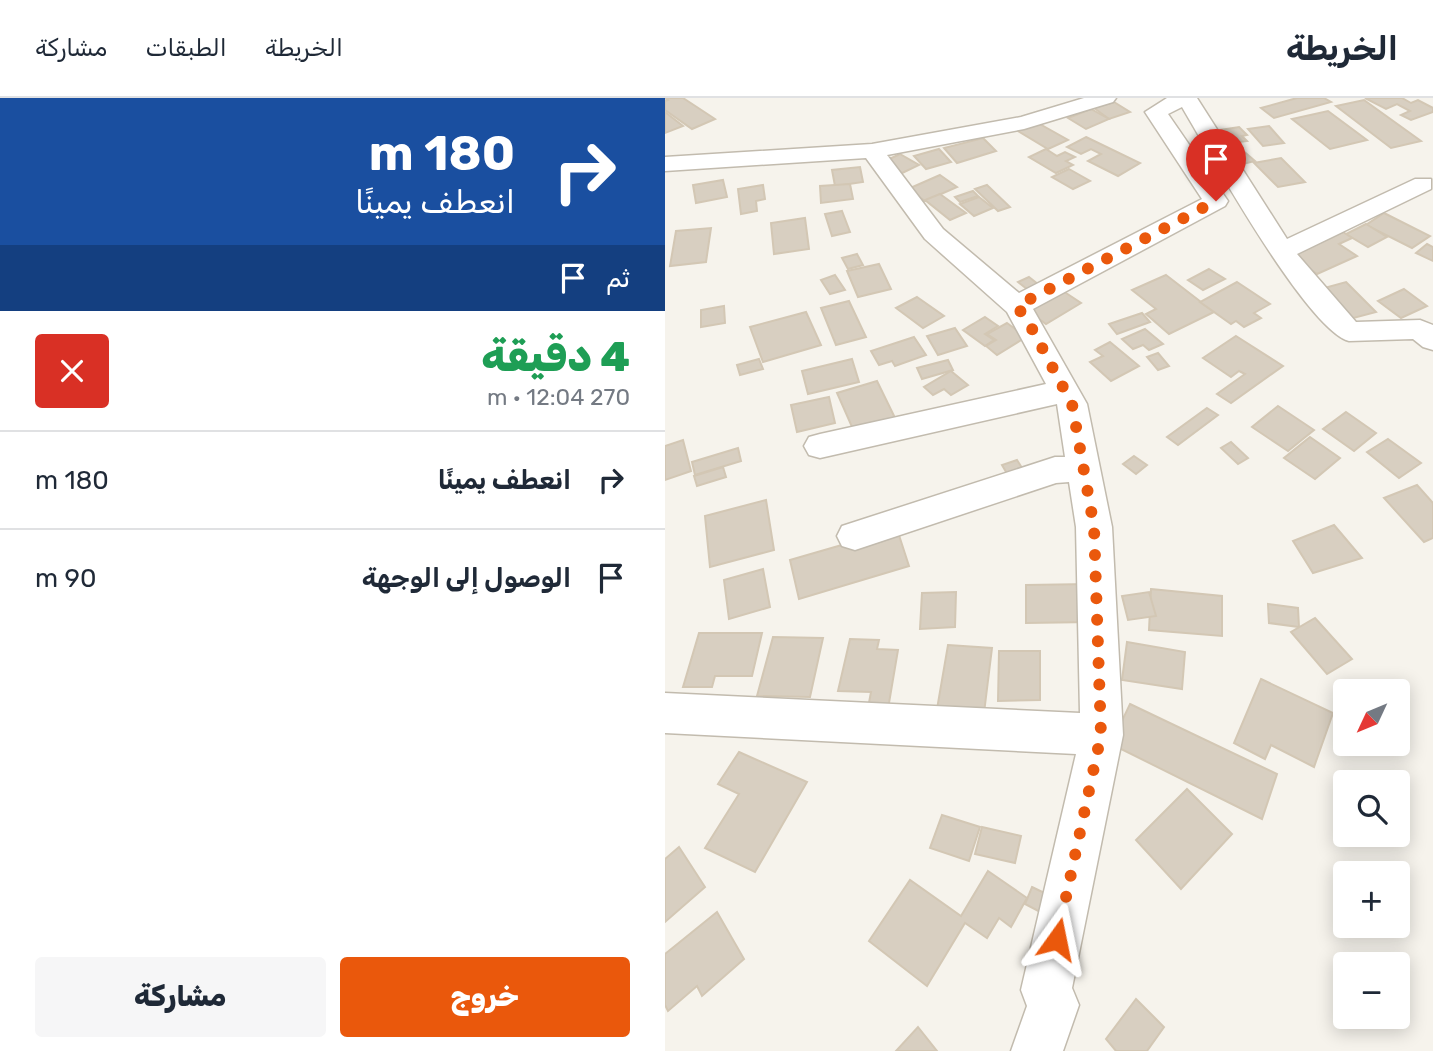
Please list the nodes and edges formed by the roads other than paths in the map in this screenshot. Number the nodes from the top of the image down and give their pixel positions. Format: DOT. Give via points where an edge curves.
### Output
graph roads {
  1 [pos="1106,98"];
  2 [pos="1185,98"];
  3 [pos="871,151"];
  4 [pos="665,164"];
  5 [pos="1423,184"];
  6 [pos="1282,251"];
  7 [pos="1017,306"];
  8 [pos="1433,340"];
  9 [pos="1065,391"];
  10 [pos="820,446"];
  11 [pos="1083,468"];
  12 [pos="855,536"];
  13 [pos="665,713"];
  14 [pos="1101,735"];
  15 [pos="1037,1051"];
  1 -- 3 [label="street" via="1024,123"];
  2 -- 6 [label="street"];
  2 -- 7 [label="street" via="1156,112 1216,201"];
  3 -- 4 [label="street"];
  3 -- 7 [label="street" via="934,234"];
  5 -- 6 [label="street"];
  6 -- 8 [label="street" via="1349,332 1420,329"];
  7 -- 9 [label="street"];
  9 -- 10 [label="street"];
  9 -- 11 [label="street" via="1072,404"];
  11 -- 12 [label="street" via="1055,470"];
  11 -- 14 [label="street" via="1094,527"];
  13 -- 14 [label="street"];
  14 -- 15 [label="street" via="1046,990 1052,1005"];
}
